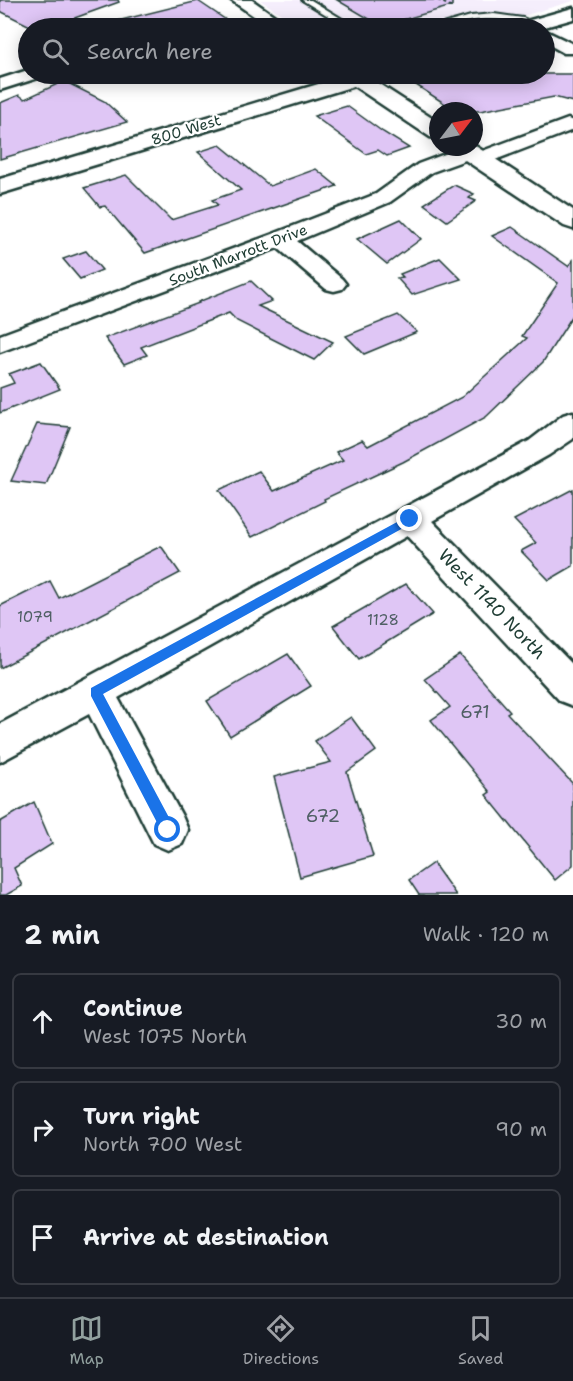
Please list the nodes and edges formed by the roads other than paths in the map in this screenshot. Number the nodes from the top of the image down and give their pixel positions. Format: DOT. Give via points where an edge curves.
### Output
graph roads {
  1 [pos="240,0"];
  2 [pos="306,0"];
  3 [pos="573,13"];
  4 [pos="268,18"];
  5 [pos="336,18"];
  6 [pos="470,18"];
  7 [pos="515,18"];
  8 [pos="555,20"];
  9 [pos="555,41"];
  10 [pos="570,49"];
  11 [pos="18,79"];
  12 [pos="331,84"];
  13 [pos="372,84"];
  14 [pos="0,85"];
  15 [pos="429,125"];
  16 [pos="568,125"];
  17 [pos="483,149"];
  18 [pos="461,156"];
  19 [pos="475,156"];
  20 [pos="0,188"];
  21 [pos="573,221"];
  22 [pos="281,239"];
  23 [pos="334,284"];
  24 [pos="0,344"];
  25 [pos="573,422"];
  26 [pos="410,519"];
  27 [pos="573,689"];
  28 [pos="96,692"];
  29 [pos="0,744"];
  30 [pos="168,830"];
  1 -- 4 [label="street"];
  2 -- 5 [label="lane"];
  3 -- 8 [label="street"];
  6 -- 7 [label="lane"];
  9 -- 10 [label="street"];
  11 -- 14 [label="street"];
  12 -- 20 [label="street, 800 West"];
  13 -- 15 [label="street"];
  16 -- 17 [label="street, South Marrott Drive"];
  18 -- 22 [label="street, South Marrott Drive" via="425,168 383,198"];
  19 -- 21 [label="street"];
  22 -- 23 [label="street"];
  22 -- 24 [label="street, South Marrott Drive"];
  25 -- 26 [label="street" via="539,448"];
  26 -- 27 [label="street, West 1140 North"];
  26 -- 28 [label="street"];
  28 -- 29 [label="street"];
  28 -- 30 [label="street"];
}
